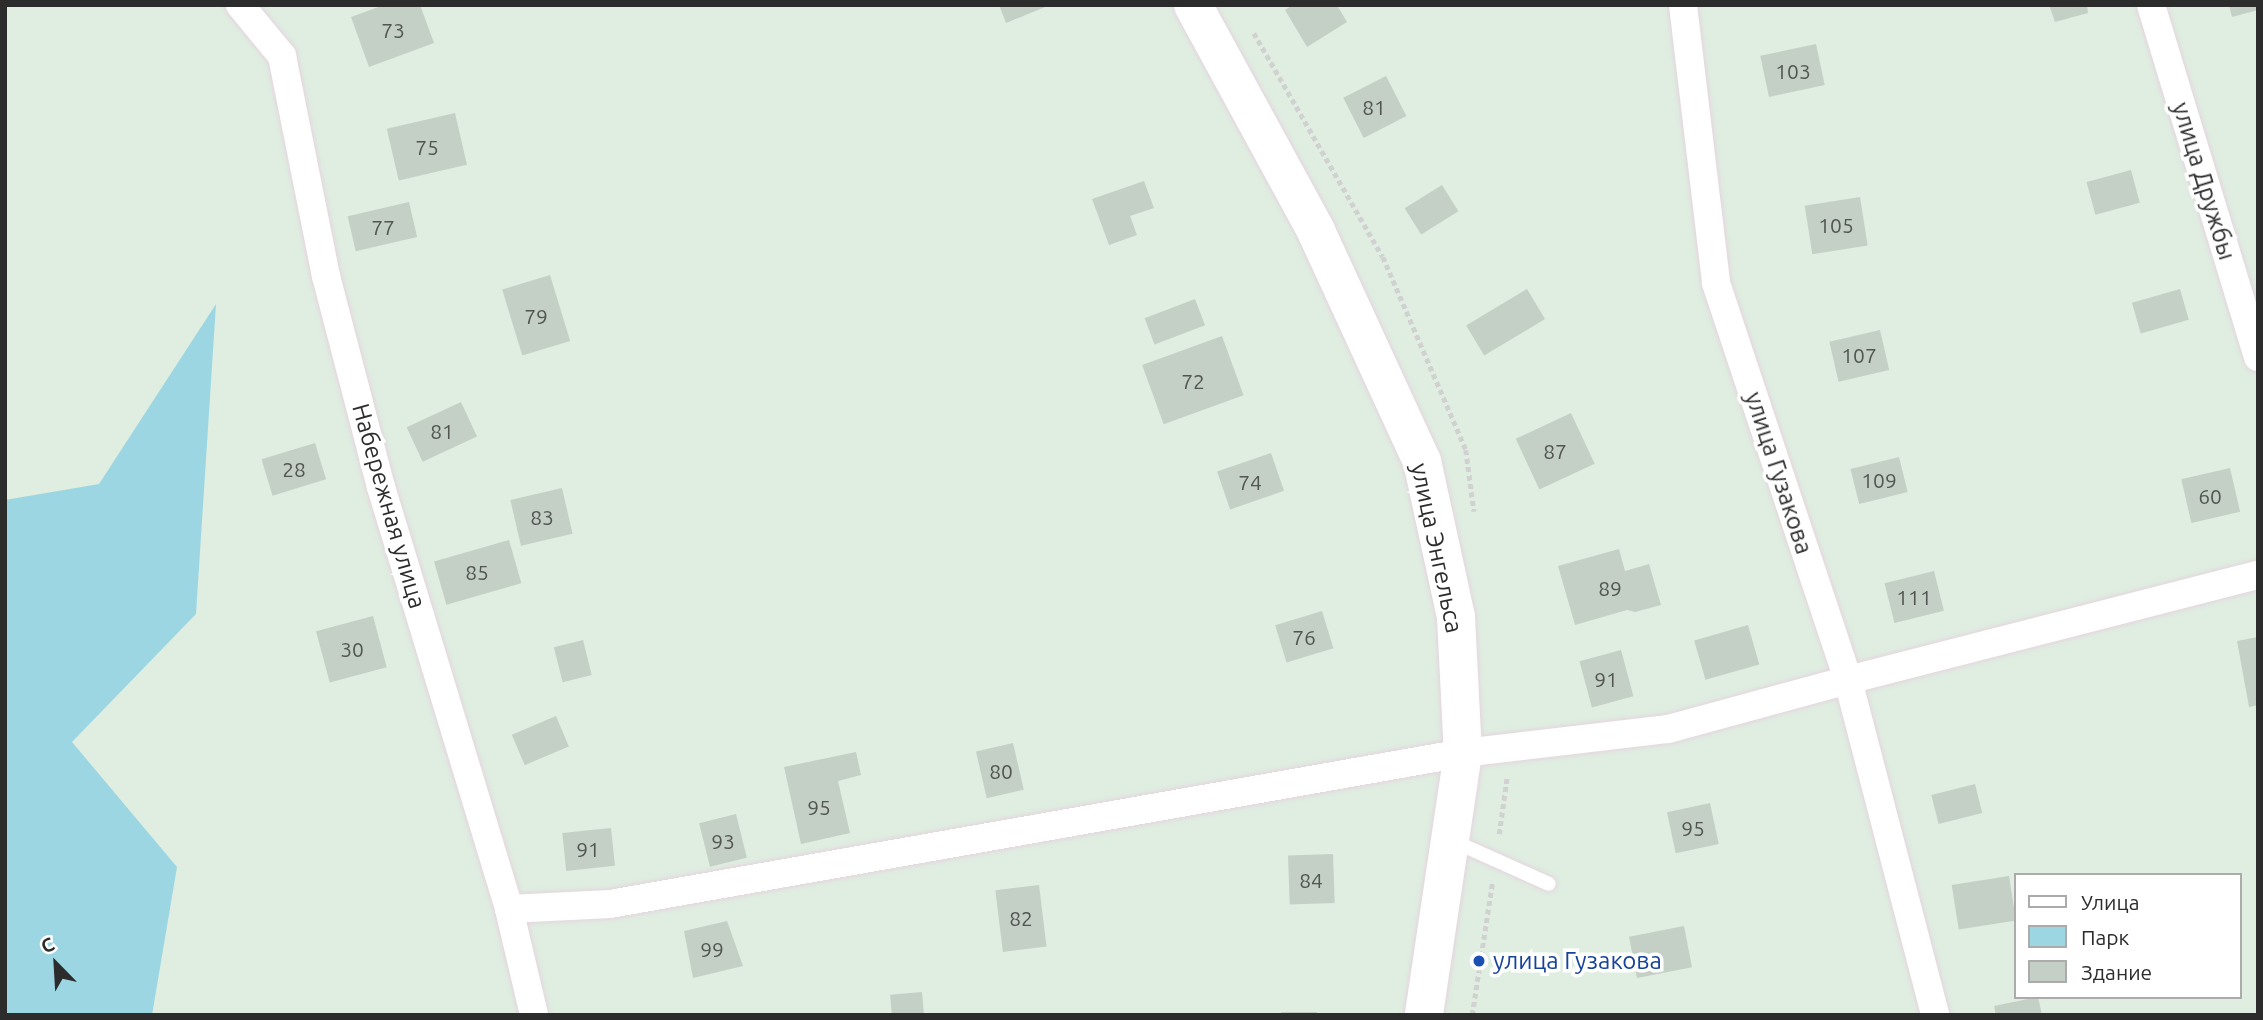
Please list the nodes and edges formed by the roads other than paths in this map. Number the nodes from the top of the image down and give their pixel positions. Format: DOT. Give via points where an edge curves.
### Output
graph roads {
  1 [pos="240,5"];
  2 [pos="1193,5"];
  3 [pos="1683,5"];
  4 [pos="2151,5"];
  5 [pos="2258,357"];
  6 [pos="2258,575"];
  7 [pos="1848,680"];
  8 [pos="1463,753"];
  9 [pos="1450,839"];
  10 [pos="1549,884"];
  11 [pos="509,909"];
  12 [pos="534,1015"];
  13 [pos="1424,1015"];
  14 [pos="1935,1015"];
  1 -- 11 [label="street, Набережная улица" via="282,56 326,276 377,474"];
  2 -- 8 [label="main road, улица Энгельса" via="1316,231 1422,461 1456,617"];
  3 -- 7 [label="street, улица Гузакова" via="1716,283"];
  4 -- 5 [label="street, улица Дружбы"];
  6 -- 7 [label="street"];
  7 -- 8 [label="street" via="1668,729"];
  7 -- 14 [label="street, улица Гузакова"];
  8 -- 9 [label="main road, улица Энгельса"];
  8 -- 11 [label="street" via="610,904"];
  9 -- 10 [label="lane"];
  9 -- 13 [label="main road, улица Энгельса"];
  11 -- 12 [label="street, Набережная улица"];
}
